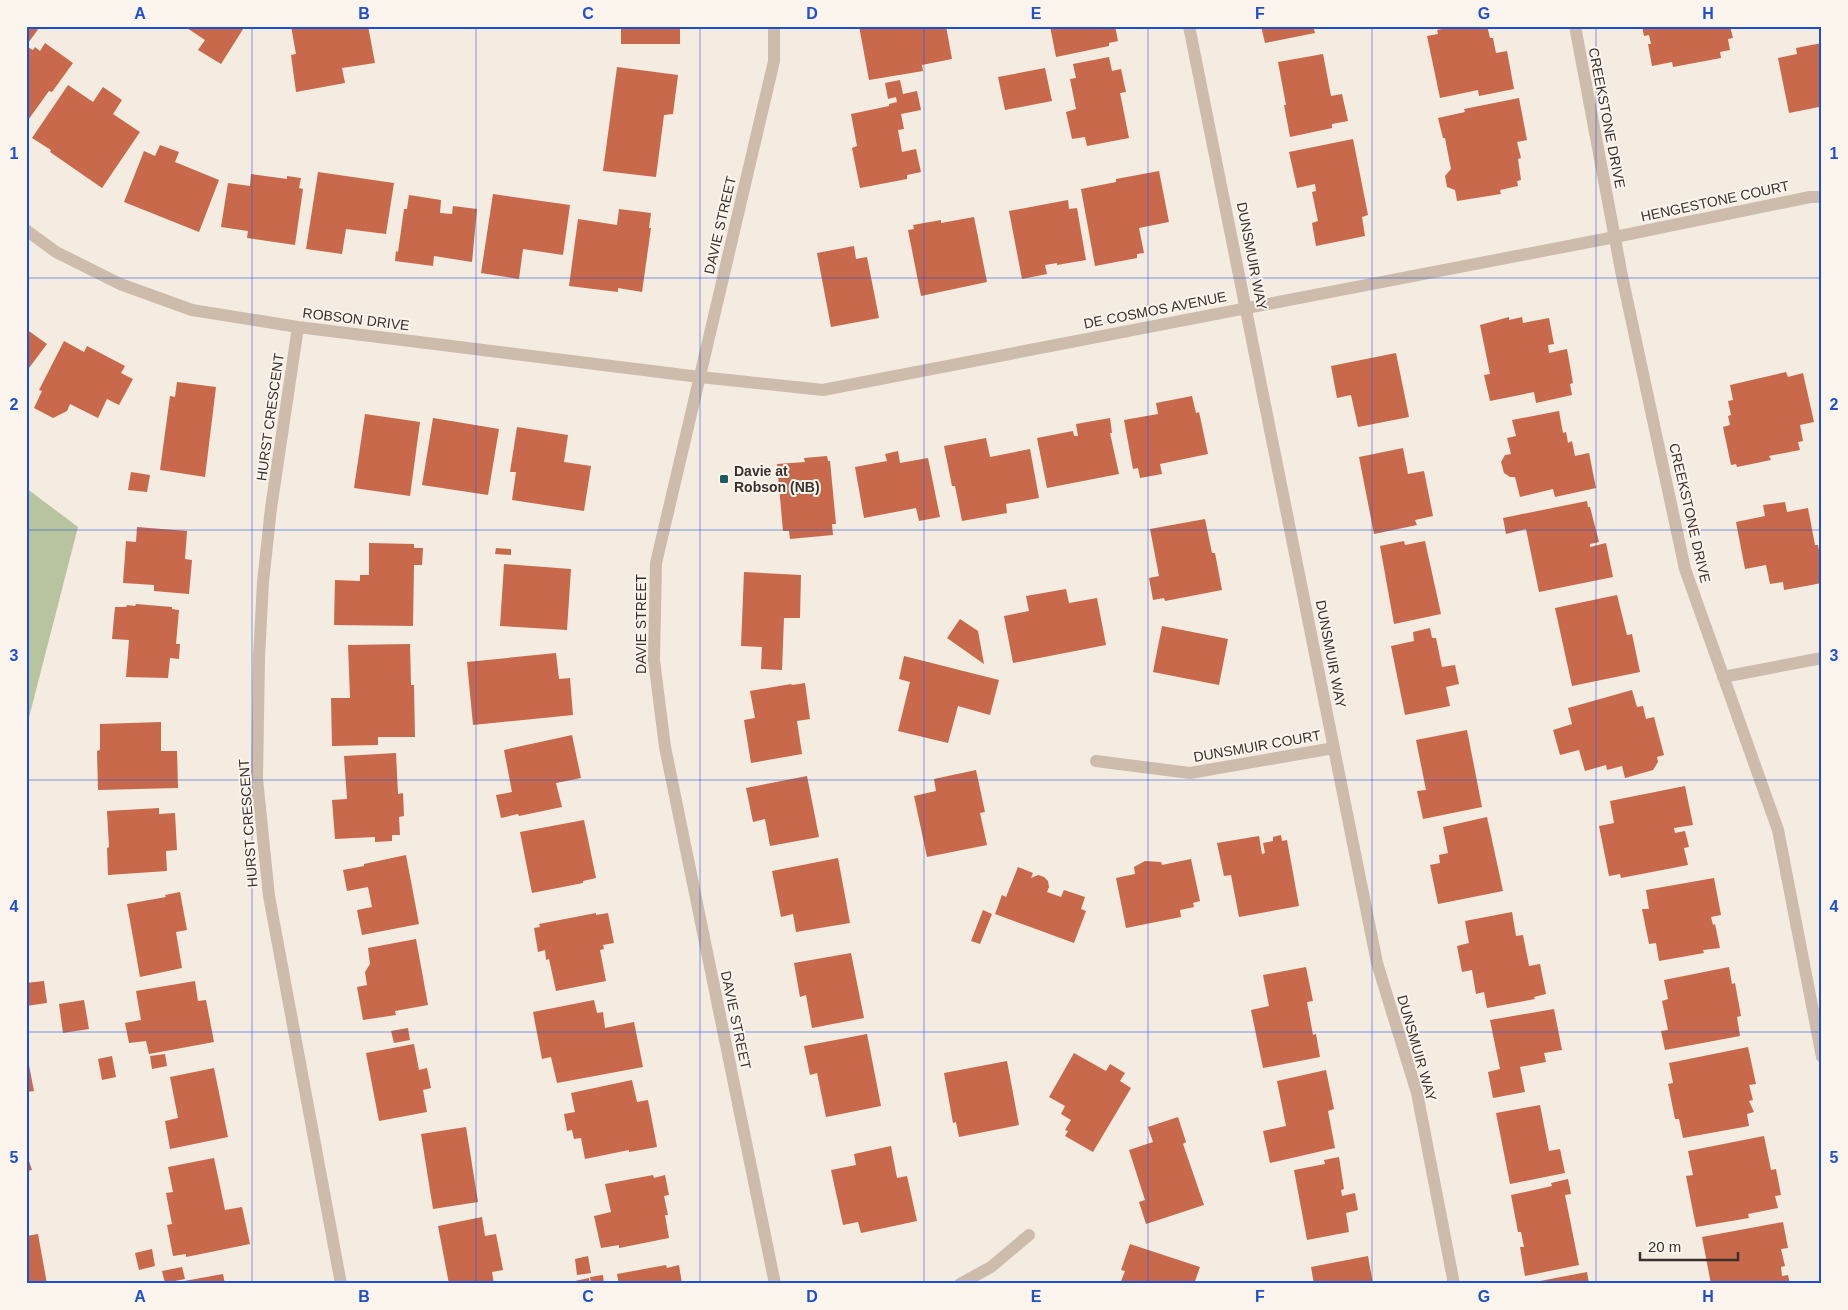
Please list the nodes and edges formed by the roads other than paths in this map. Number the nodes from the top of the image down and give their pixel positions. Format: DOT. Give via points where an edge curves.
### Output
graph roads {
  1 [pos="774,26"];
  2 [pos="1190,26"];
  3 [pos="1575,26"];
  4 [pos="1822,197"];
  5 [pos="26,230"];
  6 [pos="1615,237"];
  7 [pos="1247,308"];
  8 [pos="298,327"];
  9 [pos="700,377"];
  10 [pos="1822,658"];
  11 [pos="1723,678"];
  12 [pos="1334,748"];
  13 [pos="1096,761"];
  14 [pos="1822,1057"];
  15 [pos="1028,1235"];
  16 [pos="341,1284"];
  17 [pos="775,1284"];
  18 [pos="960,1284"];
  19 [pos="1454,1284"];
  1 -- 9 [label="street, DAVIE STREET" via="774,62"];
  2 -- 7 [label="street, DUNSMUIR WAY"];
  3 -- 6 [label="street, CREEKSTONE DRIVE"];
  4 -- 6 [label="street, HENGESTONE COURT"];
  5 -- 8 [label="street, ROBSON DRIVE" via="56,252 120,284 192,310"];
  6 -- 7 [label="street, DE COSMOS AVENUE"];
  6 -- 11 [label="street, CREEKSTONE DRIVE" via="1685,569"];
  7 -- 9 [label="street, DE COSMOS AVENUE" via="823,390"];
  7 -- 12 [label="street, DUNSMUIR WAY"];
  8 -- 9 [label="street, ROBSON DRIVE"];
  8 -- 16 [label="street, HURST CRESCENT" via="263,582 257,779 269,896"];
  9 -- 17 [label="street, DAVIE STREET" via="656,563 654,660 665,747"];
  10 -- 11 [label="street"];
  11 -- 14 [label="street, CREEKSTONE DRIVE" via="1778,830"];
  12 -- 13 [label="street, DUNSMUIR COURT" via="1190,773"];
  12 -- 19 [label="street, DUNSMUIR WAY" via="1377,963 1417,1093"];
  15 -- 18 [label="street" via="991,1267"];
}
